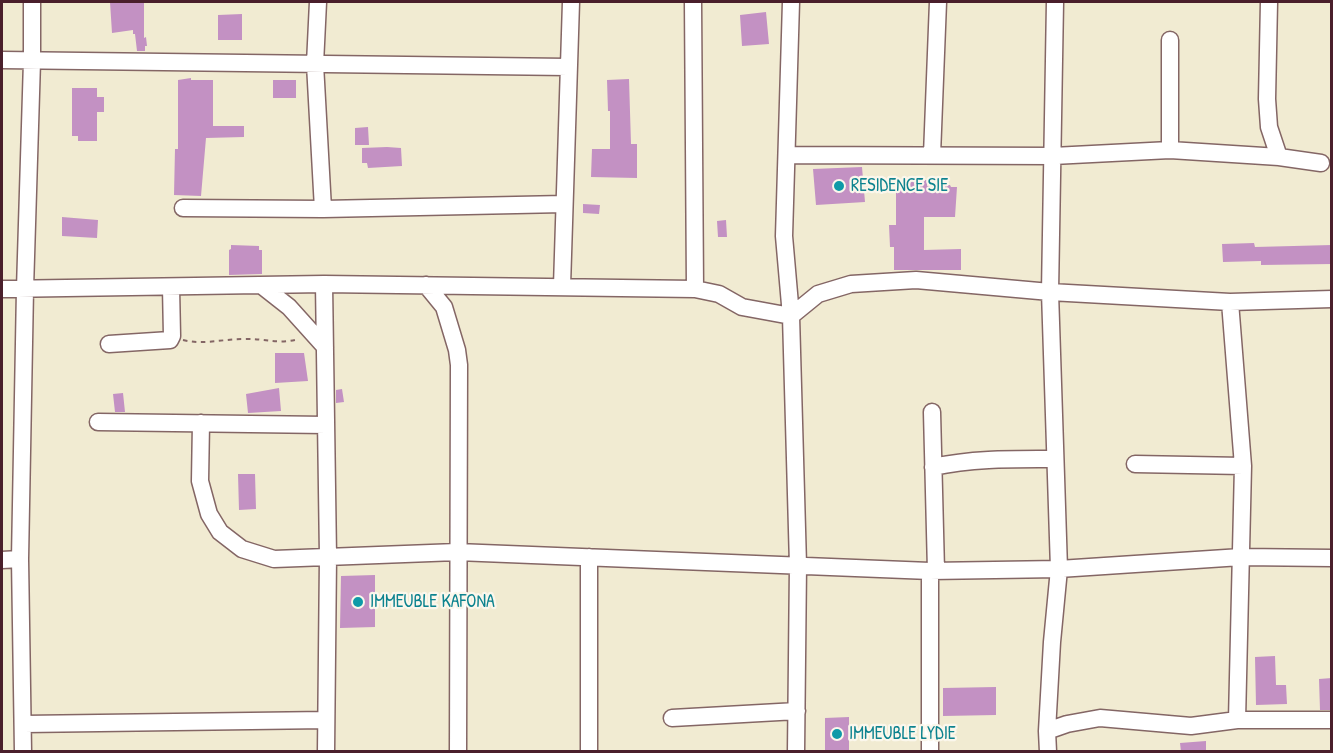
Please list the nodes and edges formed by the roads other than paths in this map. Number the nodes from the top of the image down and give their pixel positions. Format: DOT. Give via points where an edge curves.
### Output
graph roads {
  1 [pos="32,2"];
  2 [pos="318,2"];
  3 [pos="571,2"];
  4 [pos="693,2"];
  5 [pos="791,2"];
  6 [pos="938,2"];
  7 [pos="1055,2"];
  8 [pos="1269,2"];
  9 [pos="1170,40"];
  10 [pos="2,60"];
  11 [pos="32,61"];
  12 [pos="315,64"];
  13 [pos="568,67"];
  14 [pos="1170,150"];
  15 [pos="787,154"];
  16 [pos="932,155"];
  17 [pos="1053,156"];
  18 [pos="1279,157"];
  19 [pos="1321,163"];
  20 [pos="564,204"];
  21 [pos="183,208"];
  22 [pos="323,208"];
  23 [pos="324,284"];
  24 [pos="261,285"];
  25 [pos="426,285"];
  26 [pos="561,286"];
  27 [pos="171,287"];
  28 [pos="2,289"];
  29 [pos="25,289"];
  30 [pos="695,289"];
  31 [pos="1050,292"];
  32 [pos="1332,299"];
  33 [pos="1230,303"];
  34 [pos="791,316"];
  35 [pos="319,341"];
  36 [pos="109,344"];
  37 [pos="932,412"];
  38 [pos="98,422"];
  39 [pos="201,423"];
  40 [pos="326,425"];
  41 [pos="1055,459"];
  42 [pos="1135,464"];
  43 [pos="933,466"];
  44 [pos="1243,466"];
  45 [pos="457,552"];
  46 [pos="328,557"];
  47 [pos="589,557"];
  48 [pos="1241,557"];
  49 [pos="1332,558"];
  50 [pos="20,559"];
  51 [pos="2,560"];
  52 [pos="798,565"];
  53 [pos="1059,568"];
  54 [pos="933,571"];
  55 [pos="797,711"];
  56 [pos="672,718"];
  57 [pos="326,720"];
  58 [pos="1237,720"];
  59 [pos="1332,720"];
  60 [pos="24,724"];
  61 [pos="1047,731"];
  62 [pos="23,752"];
  63 [pos="326,752"];
  64 [pos="458,752"];
  65 [pos="589,752"];
  66 [pos="796,752"];
  67 [pos="930,752"];
  68 [pos="1048,752"];
  1 -- 11 [label="street"];
  2 -- 12 [label="street"];
  3 -- 13 [label="street"];
  4 -- 30 [label="street"];
  5 -- 15 [label="street"];
  6 -- 16 [label="street"];
  7 -- 17 [label="street"];
  8 -- 18 [label="street" via="1267,99 1269,127"];
  9 -- 14 [label="street"];
  10 -- 11 [label="street"];
  11 -- 12 [label="street"];
  11 -- 29 [label="street"];
  12 -- 13 [label="street"];
  12 -- 22 [label="street"];
  13 -- 20 [label="street"];
  14 -- 17 [label="street"];
  14 -- 18 [label="street"];
  15 -- 16 [label="street"];
  15 -- 34 [label="street" via="784,236"];
  16 -- 17 [label="street"];
  17 -- 31 [label="street"];
  18 -- 19 [label="street"];
  20 -- 22 [label="street"];
  20 -- 26 [label="street"];
  21 -- 22 [label="street"];
  23 -- 24 [label="street"];
  23 -- 25 [label="street"];
  23 -- 35 [label="street"];
  24 -- 27 [label="street"];
  24 -- 35 [label="street" via="289,307"];
  25 -- 26 [label="street"];
  25 -- 45 [label="street" via="444,307 459,365"];
  26 -- 30 [label="street"];
  27 -- 29 [label="street"];
  27 -- 36 [label="street" via="170,340"];
  28 -- 29 [label="street"];
  29 -- 50 [label="street"];
  30 -- 34 [label="street" via="719,294 742,307"];
  31 -- 33 [label="street"];
  31 -- 34 [label="street" via="916,280 851,284 818,294"];
  31 -- 41 [label="street"];
  32 -- 33 [label="street"];
  33 -- 44 [label="street"];
  34 -- 52 [label="street"];
  35 -- 40 [label="street"];
  37 -- 43 [label="street"];
  38 -- 39 [label="street"];
  39 -- 40 [label="street"];
  39 -- 46 [label="street" via="200,481 209,514 220,532 242,549 274,559"];
  40 -- 46 [label="street"];
  41 -- 43 [label="street" via="962,460"];
  41 -- 53 [label="street"];
  42 -- 44 [label="street"];
  43 -- 54 [label="street"];
  44 -- 48 [label="street"];
  45 -- 46 [label="street"];
  45 -- 47 [label="street"];
  45 -- 64 [label="street"];
  46 -- 57 [label="street"];
  47 -- 52 [label="street"];
  47 -- 65 [label="street"];
  48 -- 49 [label="street"];
  48 -- 53 [label="street"];
  48 -- 58 [label="street"];
  50 -- 51 [label="street"];
  50 -- 60 [label="street"];
  52 -- 54 [label="street"];
  52 -- 55 [label="street"];
  53 -- 54 [label="street"];
  53 -- 61 [label="street"];
  54 -- 67 [label="street"];
  55 -- 56 [label="street"];
  55 -- 66 [label="street"];
  57 -- 60 [label="street"];
  57 -- 63 [label="street"];
  58 -- 59 [label="street"];
  58 -- 61 [label="street" via="1191,726 1100,718"];
  60 -- 62 [label="street"];
  61 -- 68 [label="street"];
}
